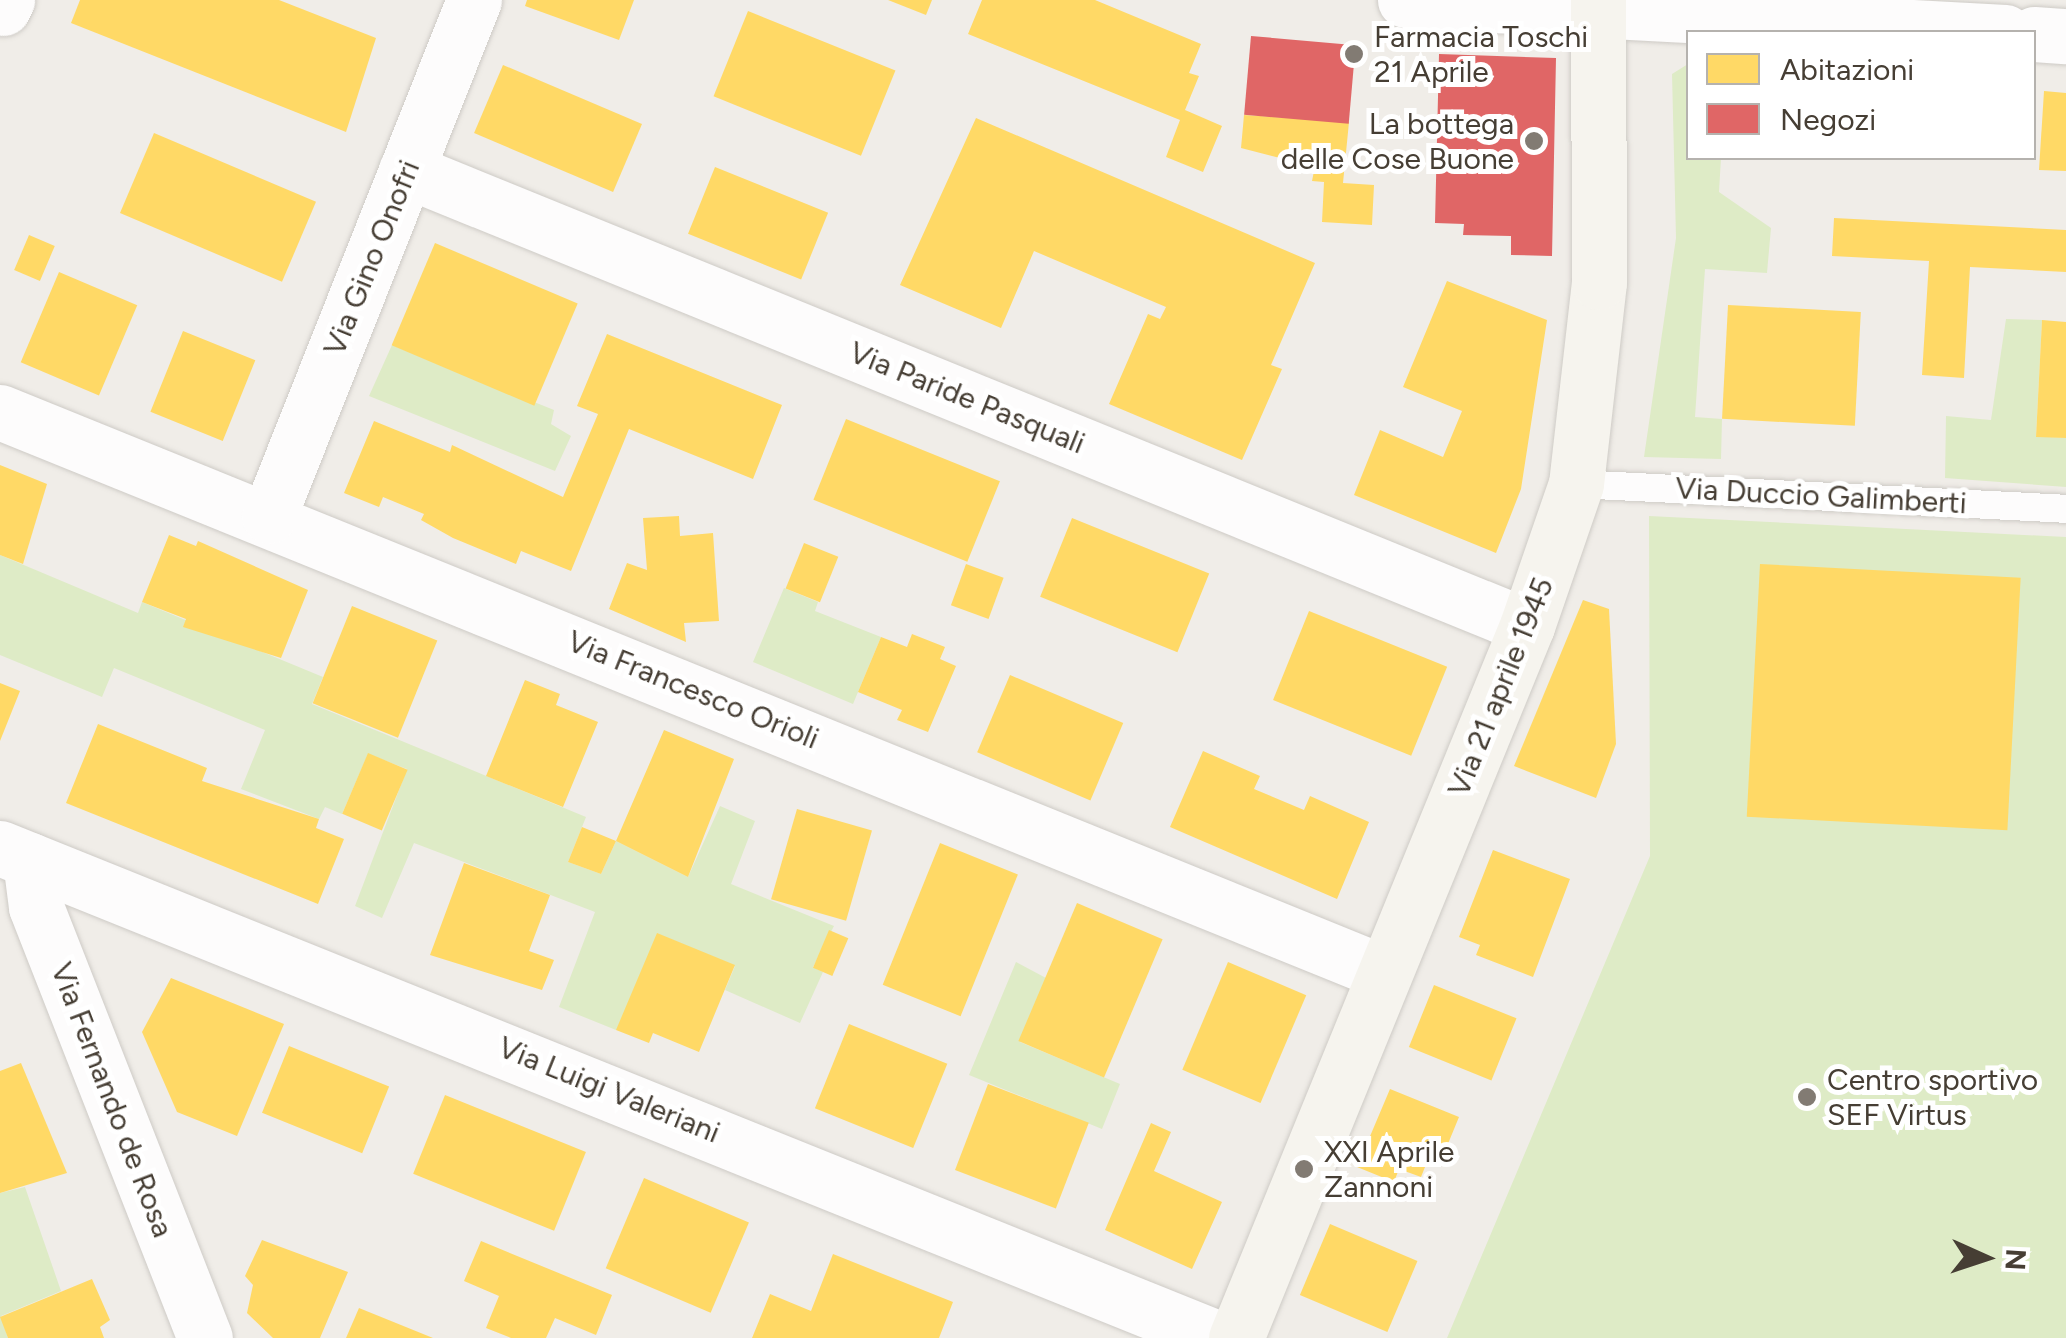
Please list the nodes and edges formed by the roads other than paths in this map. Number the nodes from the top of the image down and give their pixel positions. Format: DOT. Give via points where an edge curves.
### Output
graph roads {
  1 [pos="474,0"];
  2 [pos="1406,0"];
  3 [pos="1598,4"];
  4 [pos="1976,30"];
  5 [pos="2036,34"];
  6 [pos="2066,36"];
  7 [pos="406,170"];
  8 [pos="0,412"];
  9 [pos="1576,484"];
  10 [pos="2066,510"];
  11 [pos="269,516"];
  12 [pos="1527,626"];
  13 [pos="15,854"];
  14 [pos="1385,973"];
  15 [pos="205,1338"];
  16 [pos="1217,1338"];
  17 [pos="1236,1338"];
  1 -- 7 [label="street, Via Gino Onofri"];
  2 -- 3 [label="street"];
  3 -- 4 [label="street"];
  3 -- 9 [label="street, Via 21 aprile 1945" via="1599,282"];
  5 -- 6 [label="street"];
  7 -- 11 [label="street, Via Gino Onofri"];
  7 -- 12 [label="street, Via Paride Pasquali"];
  8 -- 11 [label="street, Via Francesco Orioli"];
  9 -- 10 [label="lane, Via Duccio Galimberti"];
  9 -- 12 [label="street, Via 21 aprile 1945"];
  11 -- 14 [label="street, Via Francesco Orioli"];
  12 -- 14 [label="street, Via 21 aprile 1945"];
  13 -- 15 [label="street, Via Fernando de Rosa"];
  13 -- 16 [label="street, Via Luigi Valeriani"];
  14 -- 17 [label="street, Via 21 aprile 1945"];
}
